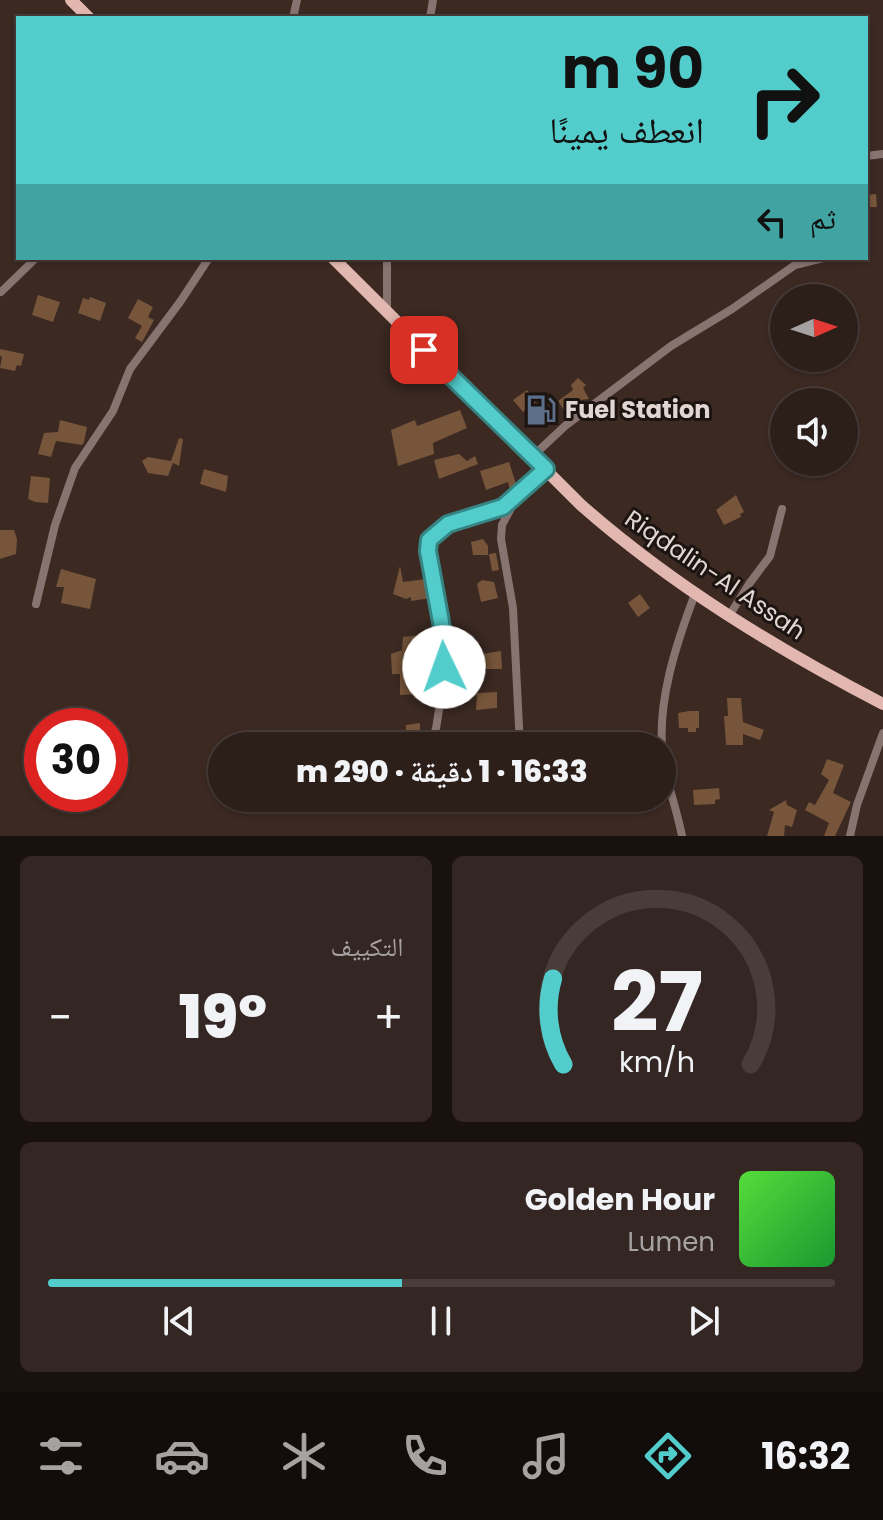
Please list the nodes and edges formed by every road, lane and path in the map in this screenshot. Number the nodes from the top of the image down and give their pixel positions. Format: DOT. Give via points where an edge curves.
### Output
graph roads {
  1 [pos="71,0"];
  2 [pos="87,16"];
  3 [pos="34,260"];
  4 [pos="208,260"];
  5 [pos="335,260"];
  6 [pos="387,260"];
  7 [pos="815,260"];
  8 [pos="1,292"];
  9 [pos="387,313"];
  10 [pos="533,456"];
  11 [pos="546,469"];
  12 [pos="517,497"];
  13 [pos="782,509"];
  14 [pos="695,594"];
  15 [pos="36,604"];
  16 [pos="729,616"];
  17 [pos="883,704"];
  18 [pos="436,732"];
  19 [pos="519,732"];
  20 [pos="883,733"];
  21 [pos="682,836"];
  22 [pos="850,836"];
  1 -- 2 [label="main road"];
  3 -- 8 [label="street"];
  4 -- 15 [label="street" via="130,369 113,411 75,468"];
  5 -- 9 [label="main road, Riqdalin-Al Assah"];
  6 -- 9 [label="street"];
  7 -- 10 [label="street" via="795,265 671,346"];
  9 -- 10 [label="main road, Riqdalin-Al Assah"];
  10 -- 11 [label="main road, Riqdalin-Al Assah"];
  11 -- 12 [label="street"];
  11 -- 14 [label="main road, Riqdalin-Al Assah" via="611,531"];
  12 -- 18 [label="street" via="494,511 448,524 429,540 443,633"];
  12 -- 19 [label="street" via="502,525 501,539 513,608"];
  13 -- 16 [label="street" via="770,556"];
  14 -- 16 [label="main road, Riqdalin-Al Assah"];
  14 -- 21 [label="street" via="675,653 661,725 663,759"];
  16 -- 17 [label="main road, Riqdalin-Al Assah"];
  20 -- 22 [label="street"];
}
